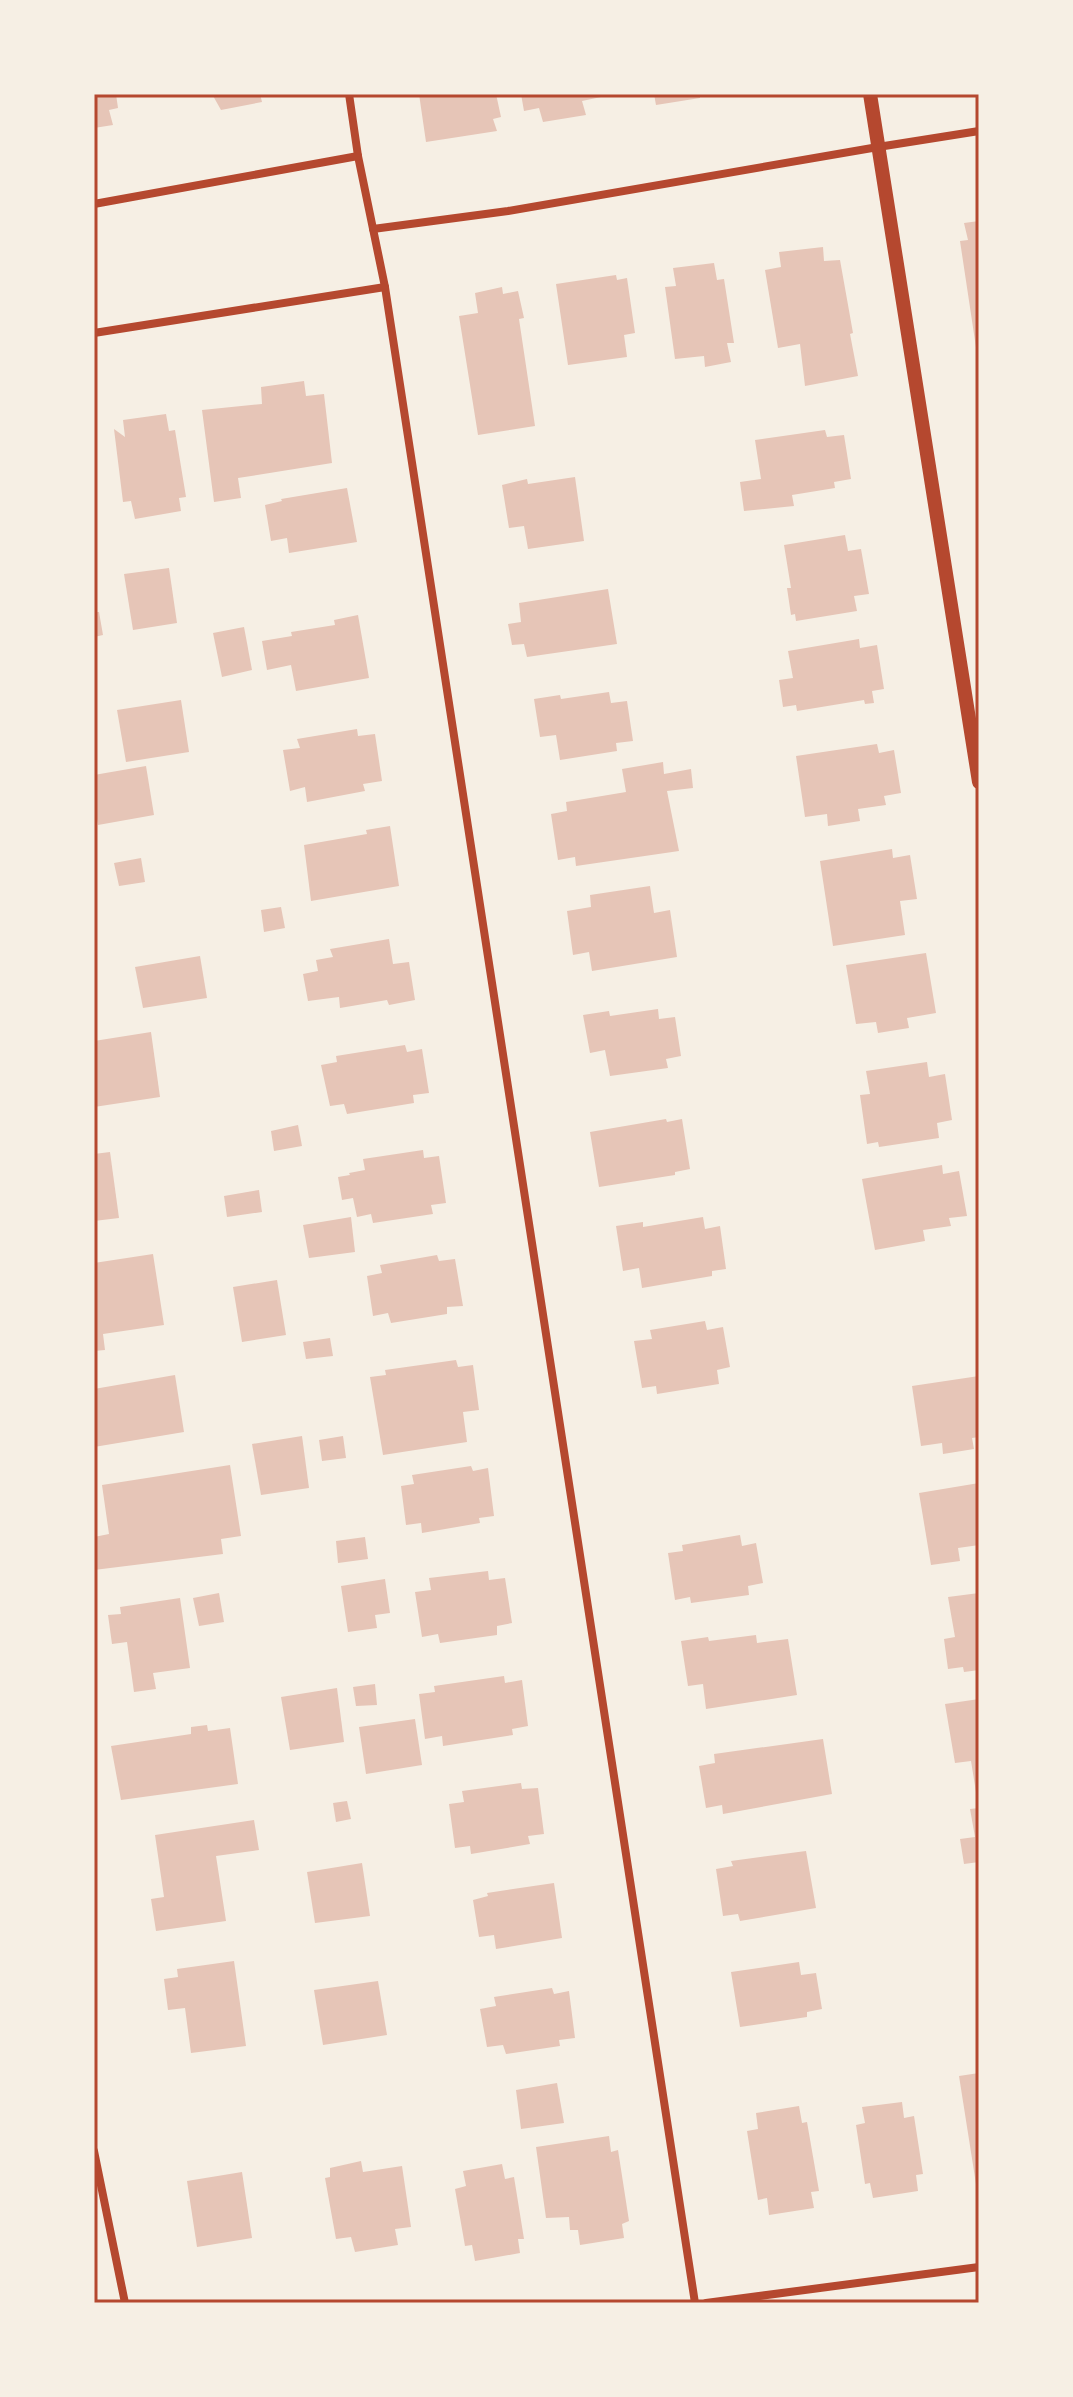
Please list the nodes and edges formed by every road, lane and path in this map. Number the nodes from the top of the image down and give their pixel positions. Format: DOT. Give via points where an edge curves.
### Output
graph roads {
  1 [pos="349,94"];
  2 [pos="870,94"];
  3 [pos="979,131"];
  4 [pos="878,147"];
  5 [pos="358,156"];
  6 [pos="94,204"];
  7 [pos="373,229"];
  8 [pos="385,287"];
  9 [pos="94,333"];
  10 [pos="979,782"];
  11 [pos="94,2151"];
  12 [pos="979,2267"];
  13 [pos="125,2303"];
  14 [pos="695,2303"];
  15 [pos="706,2303"];
  1 -- 5 [label="street"];
  2 -- 4 [label="street"];
  3 -- 4 [label="street"];
  4 -- 7 [label="street"];
  4 -- 10 [label="street"];
  5 -- 6 [label="street"];
  5 -- 7 [label="street"];
  7 -- 8 [label="street"];
  8 -- 9 [label="street"];
  8 -- 14 [label="street"];
  11 -- 13 [label="street"];
  12 -- 15 [label="street"];
}
